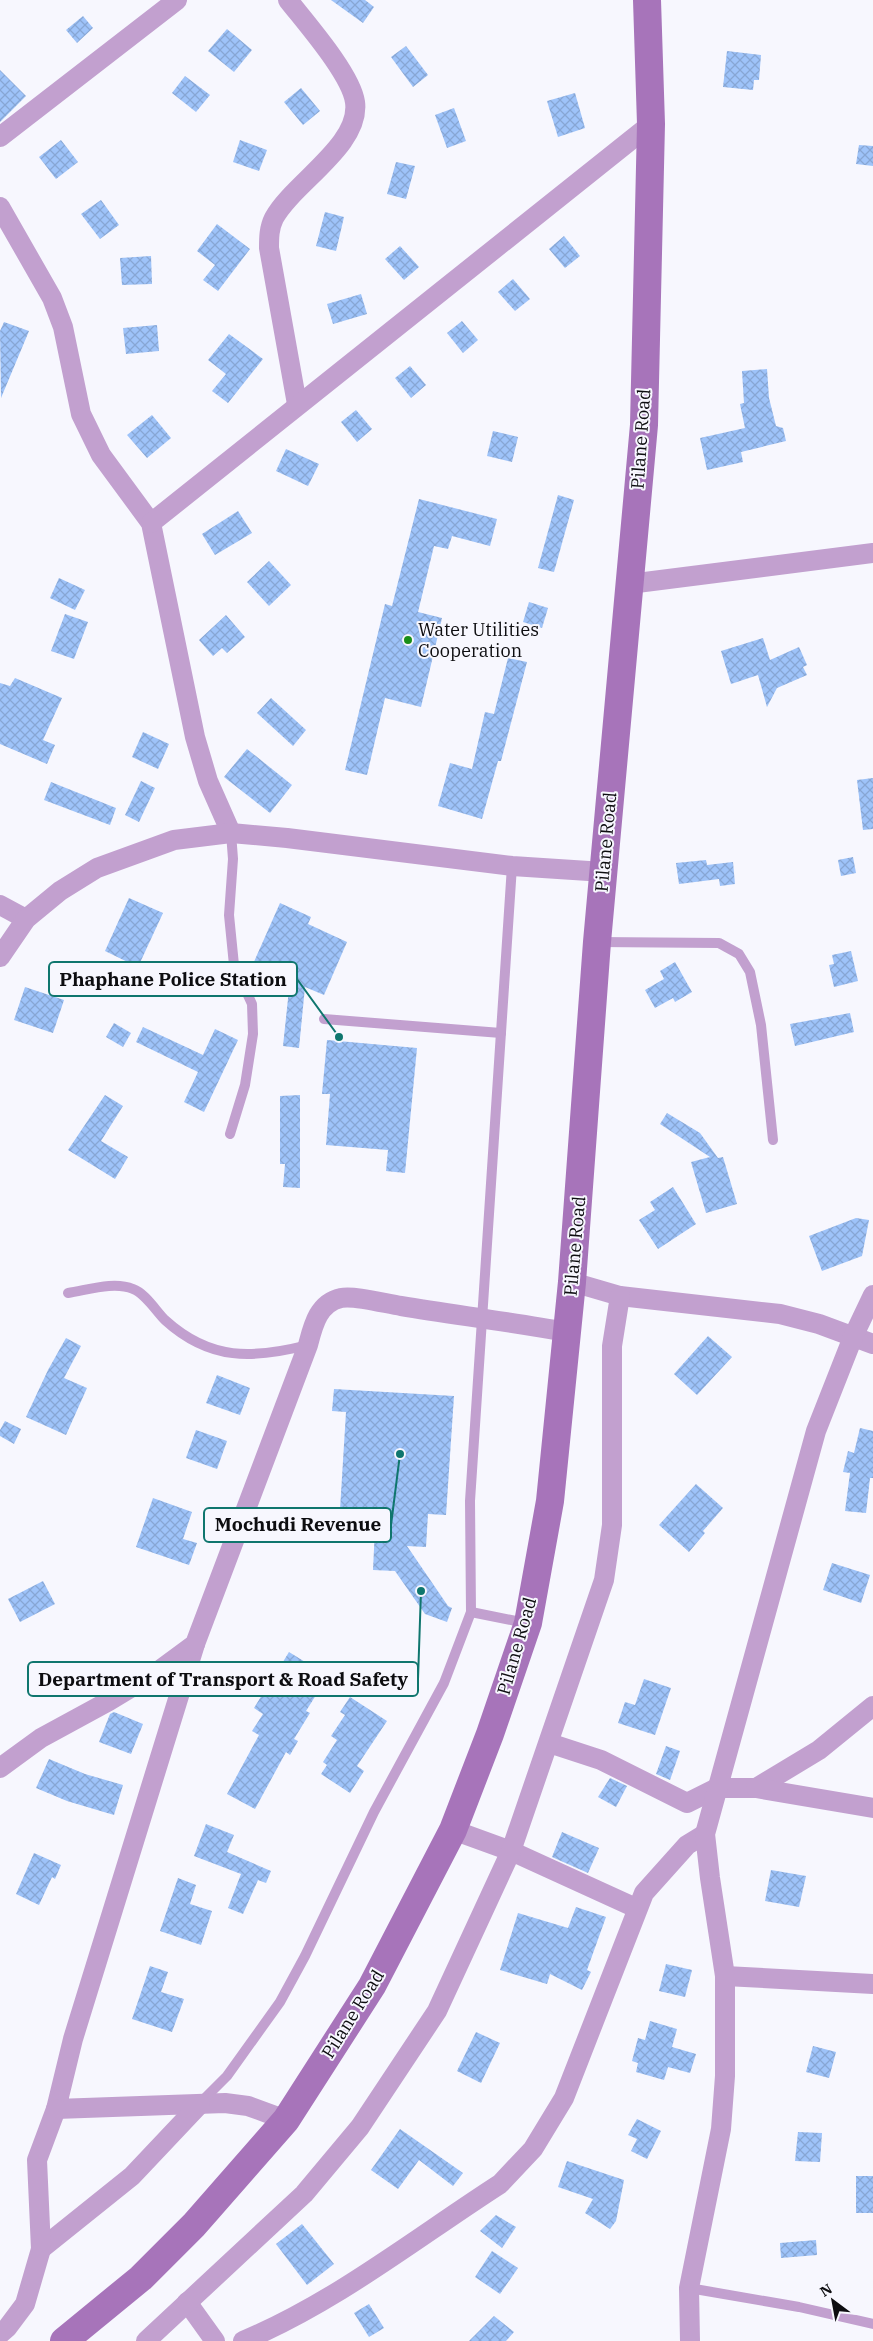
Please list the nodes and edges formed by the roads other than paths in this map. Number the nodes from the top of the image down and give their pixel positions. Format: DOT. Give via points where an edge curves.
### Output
graph roads {
  1 [pos="177,0"];
  2 [pos="288,0"];
  3 [pos="647,0"];
  4 [pos="651,124"];
  5 [pos="0,137"];
  6 [pos="0,207"];
  7 [pos="297,404"];
  8 [pos="150,523"];
  9 [pos="873,553"];
  10 [pos="629,584"];
  11 [pos="231,833"];
  12 [pos="512,866"];
  13 [pos="604,872"];
  14 [pos="0,906"];
  15 [pos="26,919"];
  16 [pos="597,942"];
  17 [pos="0,956"];
  18 [pos="324,1019"];
  19 [pos="501,1033"];
  20 [pos="230,1134"];
  21 [pos="773,1140"];
  22 [pos="572,1282"];
  23 [pos="68,1293"];
  24 [pos="873,1295"];
  25 [pos="620,1296"];
  26 [pos="483,1317"];
  27 [pos="567,1332"];
  28 [pos="853,1337"];
  29 [pos="873,1344"];
  30 [pos="308,1345"];
  31 [pos="470,1612"];
  32 [pos="528,1623"];
  33 [pos="195,1644"];
  34 [pos="873,1706"];
  35 [pos="550,1743"];
  36 [pos="0,1768"];
  37 [pos="716,1788"];
  38 [pos="756,1788"];
  39 [pos="873,1808"];
  40 [pos="453,1830"];
  41 [pos="705,1834"];
  42 [pos="511,1851"];
  43 [pos="636,1908"];
  44 [pos="725,1976"];
  45 [pos="873,1984"];
  46 [pos="200,2104"];
  47 [pos="56,2109"];
  48 [pos="286,2120"];
  49 [pos="41,2249"];
  50 [pos="689,2288"];
  51 [pos="187,2302"];
  52 [pos="873,2324"];
  53 [pos="0,2334"];
  54 [pos="64,2341"];
  55 [pos="146,2341"];
  56 [pos="215,2341"];
  57 [pos="243,2341"];
  58 [pos="690,2341"];
  1 -- 5 [label="street"];
  2 -- 7 [label="street" via="346,79 355,102 351,128 274,218 269,232 269,248"];
  3 -- 4 [label="main road, Pilane Road"];
  4 -- 7 [label="street"];
  4 -- 10 [label="main road, Pilane Road" via="644,425"];
  6 -- 8 [label="street" via="52,298 63,327 80,414 102,455"];
  7 -- 8 [label="street"];
  8 -- 11 [label="street" via="195,737 208,781"];
  9 -- 10 [label="street"];
  10 -- 13 [label="main road, Pilane Road"];
  11 -- 12 [label="street"];
  11 -- 15 [label="street" via="174,840 97,868 60,891"];
  11 -- 20 [label="lane" via="233,859 229,915 234,965 252,1004 253,1034 245,1085"];
  12 -- 13 [label="street"];
  12 -- 19 [label="lane"];
  13 -- 16 [label="main road, Pilane Road"];
  14 -- 15 [label="street"];
  15 -- 17 [label="street"];
  16 -- 21 [label="lane" via="719,943 738,954 750,972 761,1025"];
  16 -- 22 [label="main road, Pilane Road"];
  18 -- 19 [label="lane"];
  19 -- 26 [label="lane"];
  22 -- 25 [label="street"];
  22 -- 27 [label="main road, Pilane Road"];
  23 -- 30 [label="lane" via="120,1286 134,1289 166,1321 193,1341 216,1352 252,1355"];
  24 -- 28 [label="street"];
  25 -- 28 [label="street" via="780,1314"];
  25 -- 35 [label="street" via="612,1346 612,1525 604,1580"];
  26 -- 27 [label="street"];
  26 -- 30 [label="street" via="341,1298 323,1307 314,1321"];
  26 -- 31 [label="lane" via="470,1501"];
  27 -- 32 [label="main road, Pilane Road" via="550,1501"];
  28 -- 29 [label="street"];
  28 -- 37 [label="street" via="816,1431"];
  30 -- 33 [label="street"];
  31 -- 32 [label="lane"];
  31 -- 46 [label="lane" via="444,1683 374,1812 280,2002 227,2076"];
  32 -- 40 [label="main road, Pilane Road"];
  33 -- 36 [label="street" via="157,1672 41,1738"];
  33 -- 47 [label="street" via="72,2039"];
  34 -- 38 [label="street" via="819,1750"];
  35 -- 37 [label="street" via="601,1760 687,1803"];
  35 -- 42 [label="street"];
  37 -- 38 [label="street"];
  37 -- 41 [label="street"];
  38 -- 39 [label="street"];
  40 -- 42 [label="street"];
  40 -- 48 [label="main road, Pilane Road" via="372,1986"];
  41 -- 43 [label="street" via="687,1845 644,1893"];
  41 -- 44 [label="street"];
  42 -- 43 [label="street"];
  42 -- 51 [label="street" via="436,2011 360,2127 304,2194"];
  43 -- 57 [label="street" via="564,2098 533,2149 518,2166 500,2184 355,2281"];
  44 -- 45 [label="street"];
  44 -- 50 [label="street" via="725,2076 721,2129"];
  46 -- 47 [label="street"];
  46 -- 48 [label="street" via="248,2106"];
  46 -- 49 [label="street" via="132,2176"];
  47 -- 49 [label="street" via="37,2160"];
  48 -- 54 [label="main road, Pilane Road" via="242,2172 141,2278"];
  49 -- 53 [label="street" via="25,2304"];
  50 -- 52 [label="lane"];
  50 -- 58 [label="street"];
  51 -- 55 [label="street"];
  51 -- 56 [label="street"];
}
